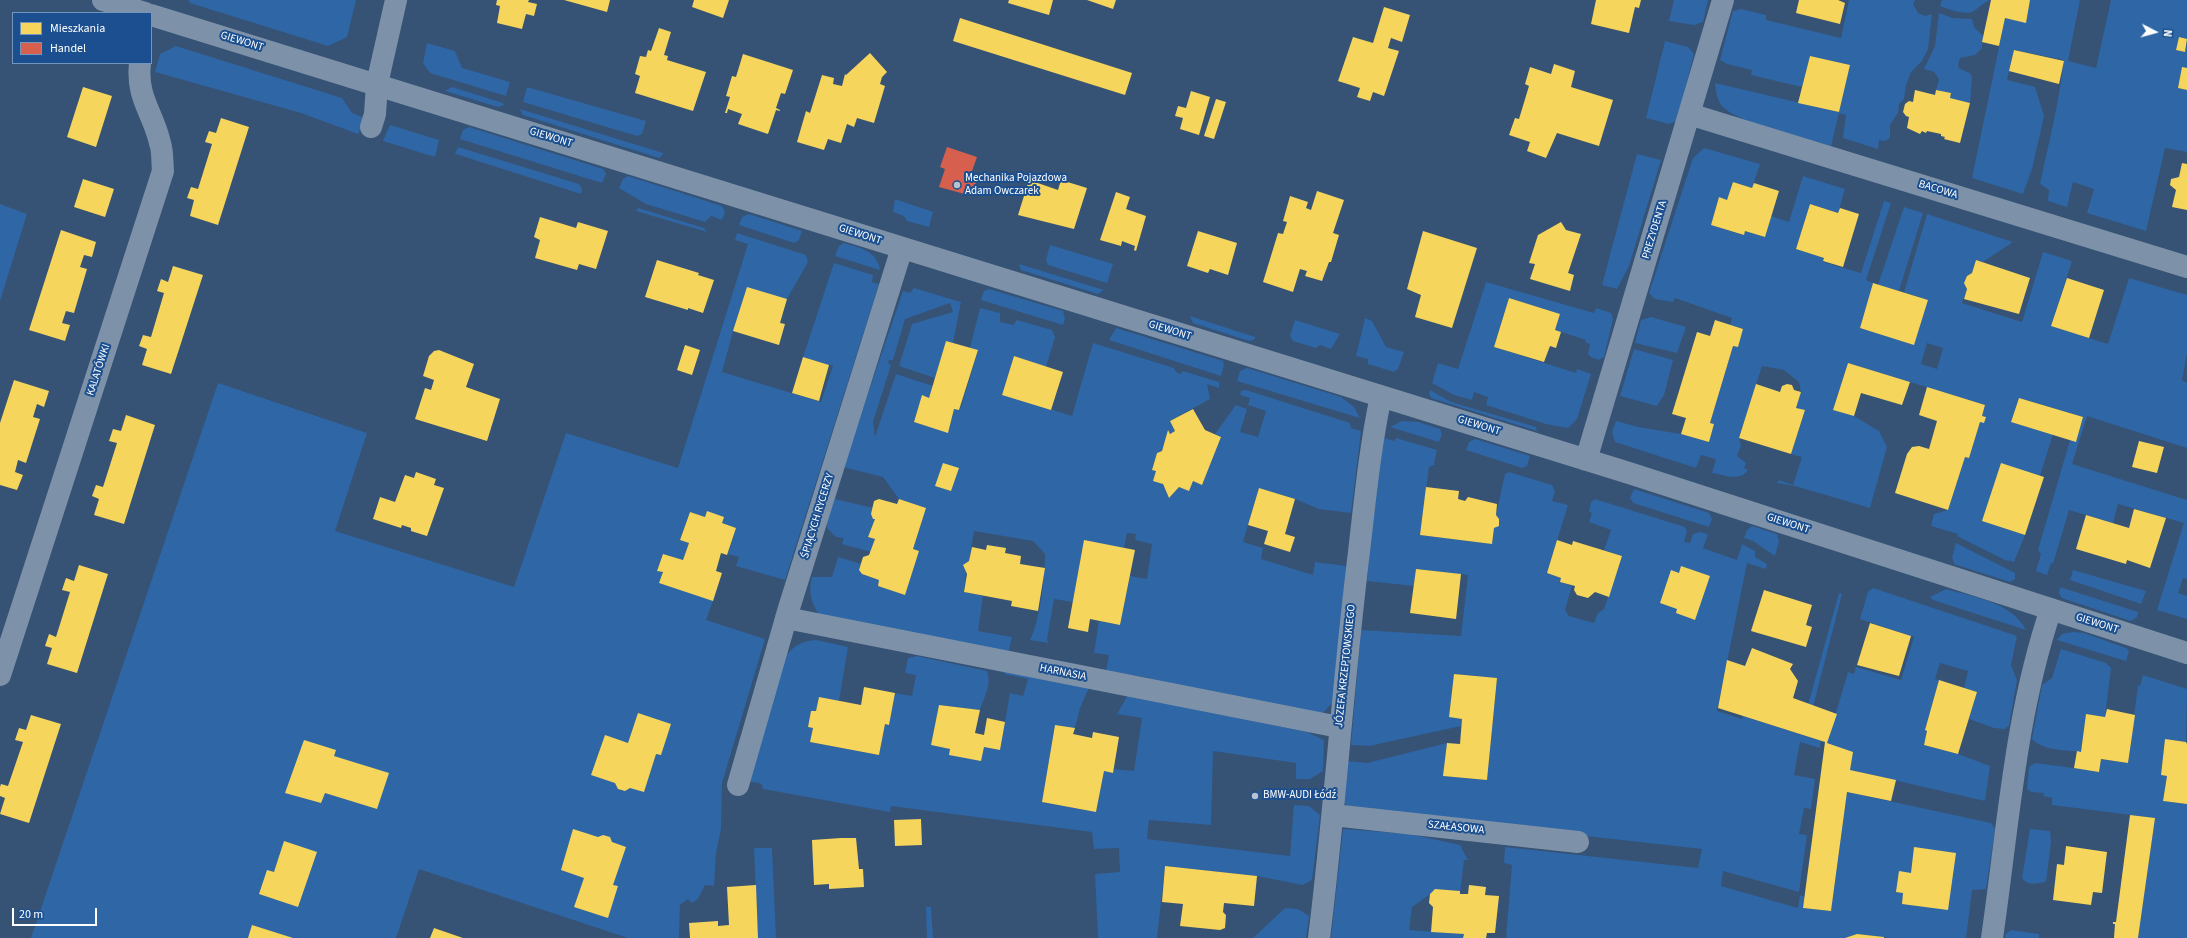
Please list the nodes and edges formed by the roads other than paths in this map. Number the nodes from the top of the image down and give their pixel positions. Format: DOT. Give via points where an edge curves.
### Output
graph roads {
  1 [pos="103,0"];
  2 [pos="396,0"];
  3 [pos="1723,0"];
  4 [pos="142,12"];
  5 [pos="152,15"];
  6 [pos="140,64"];
  7 [pos="377,84"];
  8 [pos="1689,114"];
  9 [pos="371,127"];
  10 [pos="902,248"];
  11 [pos="2187,267"];
  12 [pos="1381,396"];
  13 [pos="1586,460"];
  14 [pos="2051,609"];
  15 [pos="786,618"];
  16 [pos="2187,653"];
  17 [pos="0,675"];
  18 [pos="1339,727"];
  19 [pos="738,785"];
  20 [pos="1334,815"];
  21 [pos="1578,842"];
  22 [pos="1319,938"];
  23 [pos="1992,938"];
  1 -- 4 [label="street"];
  2 -- 7 [label="street"];
  3 -- 8 [label="street, PREZYDENTA"];
  5 -- 7 [label="street, GIEWONT"];
  6 -- 17 [label="street, KALATÓWKI" via="141,96 160,143 163,170"];
  7 -- 9 [label="street" via="375,114"];
  7 -- 10 [label="street, GIEWONT"];
  8 -- 11 [label="street, BACOWA"];
  8 -- 13 [label="street, PREZYDENTA"];
  10 -- 12 [label="street, GIEWONT"];
  10 -- 15 [label="street, ŚPIĄCYCH RYCERZY"];
  12 -- 13 [label="street, GIEWONT"];
  12 -- 18 [label="street, JÓZEFA KRZEPTOWSKIEGO" via="1372,441"];
  13 -- 14 [label="street, GIEWONT"];
  14 -- 16 [label="street, GIEWONT"];
  14 -- 23 [label="street" via="2024,712"];
  15 -- 18 [label="street, HARNASIA"];
  15 -- 19 [label="street, ŚPIĄCYCH RYCERZY"];
  18 -- 20 [label="street, JÓZEFA KRZEPTOWSKIEGO"];
  20 -- 21 [label="street, SZAŁASOWA"];
  20 -- 22 [label="street, JÓZEFA KRZEPTOWSKIEGO"];
}
